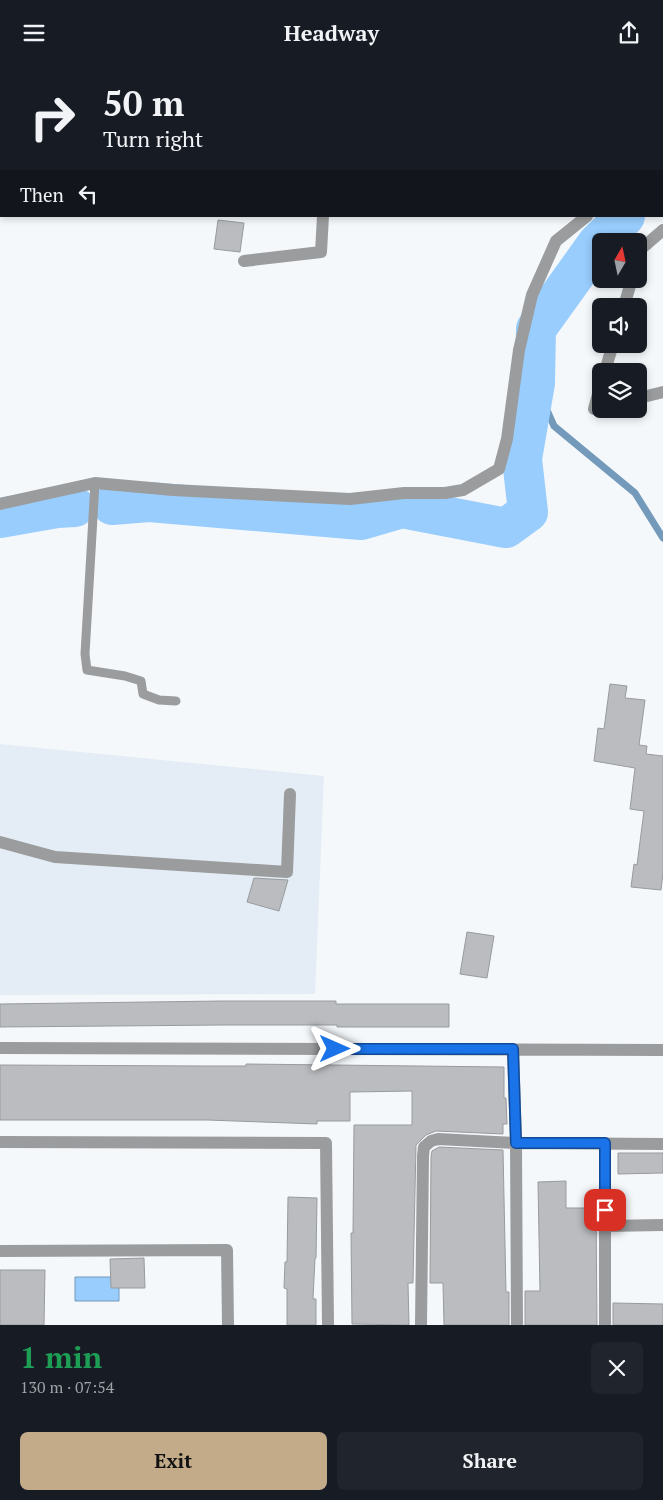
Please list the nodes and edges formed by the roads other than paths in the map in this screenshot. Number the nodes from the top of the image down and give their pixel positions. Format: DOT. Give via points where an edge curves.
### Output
graph roads {
  1 [pos="323,217"];
  2 [pos="586,217"];
  3 [pos="663,230"];
  4 [pos="648,243"];
  5 [pos="244,261"];
  6 [pos="663,392"];
  7 [pos="647,396"];
  8 [pos="95,483"];
  9 [pos="0,504"];
  10 [pos="176,701"];
  11 [pos="290,794"];
  12 [pos="0,842"];
  13 [pos="0,1048"];
  14 [pos="513,1049"];
  15 [pos="663,1050"];
  16 [pos="0,1142"];
  17 [pos="516,1143"];
  18 [pos="605,1143"];
  19 [pos="663,1145"];
  20 [pos="663,1225"];
  21 [pos="604,1226"];
  22 [pos="0,1251"];
  23 [pos="228,1325"];
  24 [pos="328,1325"];
  25 [pos="421,1325"];
  26 [pos="517,1325"];
  27 [pos="605,1325"];
  1 -- 5 [label="street" via="321,252"];
  2 -- 8 [label="street" via="556,241 532,295 519,350 507,439 499,469 463,490 350,499"];
  3 -- 4 [label="street"];
  6 -- 7 [label="street"];
  8 -- 9 [label="street"];
  8 -- 10 [label="lane" via="85,654 87,670 141,681 143,694"];
  11 -- 12 [label="street" via="286,871 55,857"];
  13 -- 14 [label="street"];
  14 -- 15 [label="street"];
  14 -- 17 [label="street"];
  16 -- 24 [label="street" via="326,1143"];
  17 -- 18 [label="street"];
  17 -- 25 [label="street" via="438,1139 424,1147"];
  17 -- 26 [label="street"];
  18 -- 19 [label="street"];
  18 -- 21 [label="street"];
  20 -- 21 [label="street"];
  21 -- 27 [label="street"];
  22 -- 23 [label="street" via="227,1251"];
}
